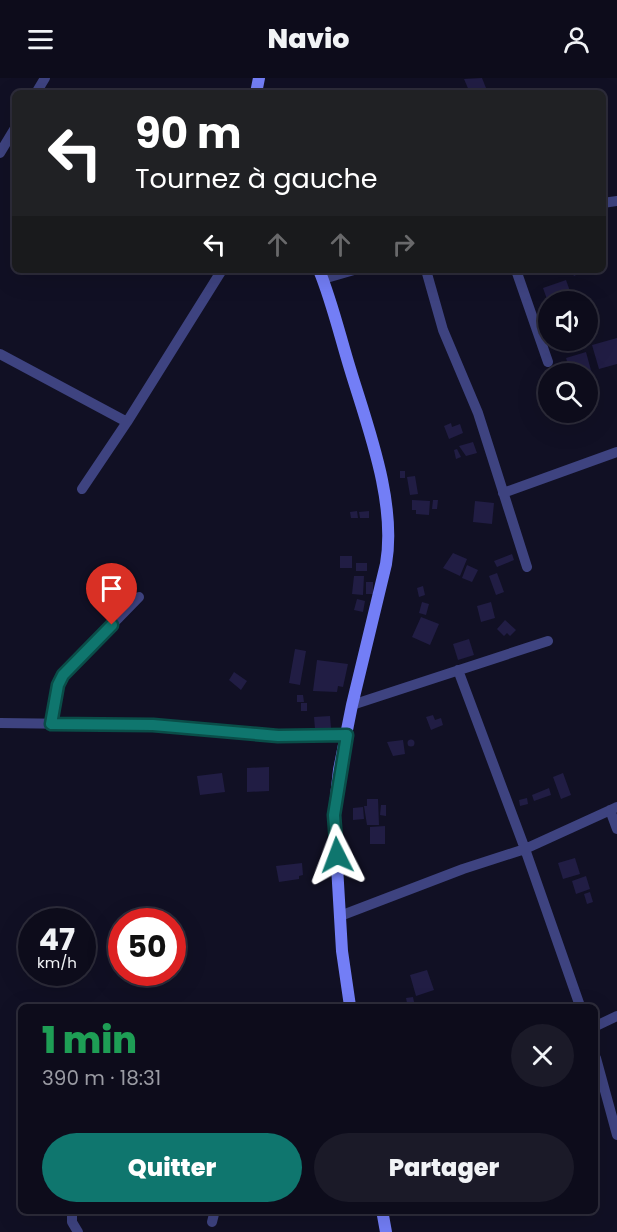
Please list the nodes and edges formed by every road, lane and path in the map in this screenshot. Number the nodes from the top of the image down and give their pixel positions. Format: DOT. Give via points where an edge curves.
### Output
graph roads {
  1 [pos="12,133"];
  2 [pos="0,153"];
  3 [pos="220,273"];
  4 [pos="427,273"];
  5 [pos="517,273"];
  6 [pos="321,275"];
  7 [pos="0,354"];
  8 [pos="548,362"];
  9 [pos="127,422"];
  10 [pos="617,453"];
  11 [pos="82,489"];
  12 [pos="503,493"];
  13 [pos="527,567"];
  14 [pos="139,597"];
  15 [pos="548,641"];
  16 [pos="458,670"];
  17 [pos="352,705"];
  18 [pos="0,723"];
  19 [pos="51,724"];
  20 [pos="347,735"];
  21 [pos="614,809"];
  22 [pos="617,829"];
  23 [pos="525,849"];
  24 [pos="340,916"];
  25 [pos="350,1004"];
  26 [pos="579,1004"];
  27 [pos="617,1016"];
  28 [pos="598,1025"];
  29 [pos="598,1065"];
  30 [pos="617,1135"];
  31 [pos="72,1214"];
  32 [pos="214,1214"];
  33 [pos="383,1214"];
  34 [pos="213,1222"];
  35 [pos="78,1232"];
  36 [pos="386,1232"];
  1 -- 2 [label="street"];
  3 -- 9 [label="street"];
  4 -- 12 [label="street" via="443,330 468,386"];
  5 -- 8 [label="street"];
  6 -- 17 [label="main road" via="371,438 389,534 386,564"];
  7 -- 9 [label="street"];
  9 -- 11 [label="street"];
  10 -- 12 [label="street"];
  12 -- 13 [label="street"];
  14 -- 19 [label="street" via="63,675"];
  15 -- 16 [label="street"];
  16 -- 17 [label="street"];
  16 -- 23 [label="street"];
  17 -- 20 [label="main road"];
  18 -- 19 [label="street"];
  19 -- 20 [label="street" via="153,725 278,736"];
  20 -- 24 [label="main road" via="334,815"];
  21 -- 22 [label="street"];
  21 -- 23 [label="street"];
  23 -- 24 [label="street"];
  23 -- 26 [label="street"];
  24 -- 25 [label="main road"];
  27 -- 28 [label="street"];
  29 -- 30 [label="street"];
  31 -- 35 [label="street"];
  32 -- 34 [label="street"];
  33 -- 36 [label="main road"];
}
